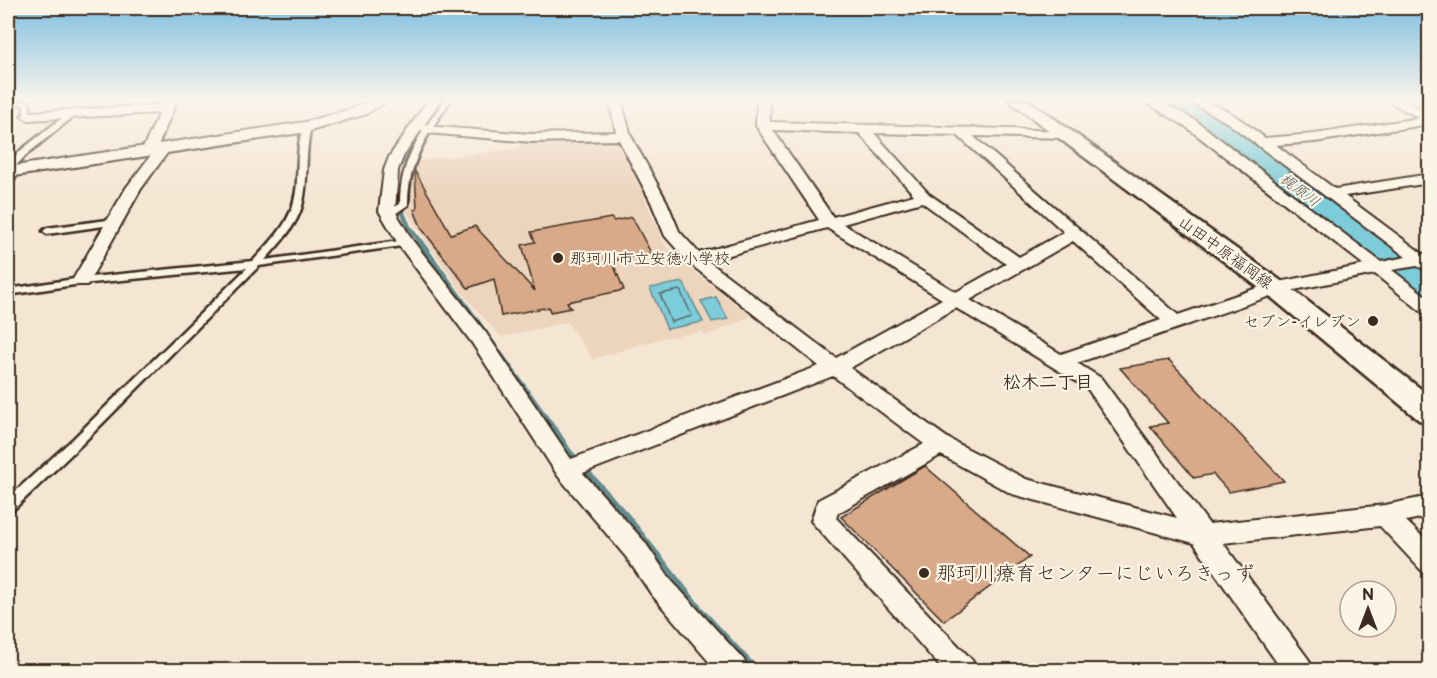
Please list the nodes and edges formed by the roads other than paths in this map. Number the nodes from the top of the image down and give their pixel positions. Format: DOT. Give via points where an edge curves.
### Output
graph roads {
  1 [pos="50,132"];
  2 [pos="161,132"];
  3 [pos="277,132"];
  4 [pos="306,132"];
  5 [pos="413,132"];
  6 [pos="426,132"];
  7 [pos="458,132"];
  8 [pos="623,132"];
  9 [pos="767,132"];
  10 [pos="865,132"];
  11 [pos="949,132"];
  12 [pos="961,132"];
  13 [pos="1061,132"];
  14 [pos="1201,132"];
  15 [pos="1248,132"];
  16 [pos="1353,132"];
  17 [pos="1066,135"];
  18 [pos="624,136"];
  19 [pos="1262,142"];
  20 [pos="156,150"];
  21 [pos="9,174"];
  22 [pos="1430,178"];
  23 [pos="1332,194"];
  24 [pos="924,197"];
  25 [pos="389,214"];
  26 [pos="114,222"];
  27 [pos="828,222"];
  28 [pos="47,231"];
  29 [pos="1073,234"];
  30 [pos="406,243"];
  31 [pos="695,259"];
  32 [pos="1426,262"];
  33 [pos="256,264"];
  34 [pos="1017,264"];
  35 [pos="1378,268"];
  36 [pos="81,281"];
  37 [pos="1275,288"];
  38 [pos="8,292"];
  39 [pos="957,300"];
  40 [pos="1430,309"];
  41 [pos="1176,323"];
  42 [pos="1059,362"];
  43 [pos="834,368"];
  44 [pos="1430,412"];
  45 [pos="941,445"];
  46 [pos="566,470"];
  47 [pos="8,506"];
  48 [pos="1430,506"];
  49 [pos="1385,514"];
  50 [pos="1202,535"];
  51 [pos="1430,562"];
  52 [pos="734,670"];
  53 [pos="962,670"];
  54 [pos="1299,670"];
  1 -- 21 [label="lane" via="23,153"];
  2 -- 20 [label="street"];
  3 -- 20 [label="street"];
  4 -- 33 [label="lane" via="295,214"];
  5 -- 25 [label="street" via="396,157 390,178"];
  6 -- 25 [label="lane" via="406,168 404,205"];
  7 -- 18 [label="street" via="532,138"];
  8 -- 18 [label="street"];
  9 -- 27 [label="street"];
  10 -- 24 [label="street"];
  11 -- 12 [label="street"];
  12 -- 17 [label="street"];
  12 -- 29 [label="street"];
  13 -- 17 [label="main road, 山田中原福岡線"];
  14 -- 35 [label="street"];
  15 -- 19 [label="street"];
  16 -- 19 [label="street"];
  17 -- 37 [label="main road, 山田中原福岡線"];
  18 -- 31 [label="street" via="671,233"];
  19 -- 23 [label="street"];
  20 -- 21 [label="street"];
  20 -- 26 [label="street"];
  22 -- 23 [label="street"];
  23 -- 32 [label="street"];
  24 -- 27 [label="street"];
  24 -- 34 [label="street"];
  25 -- 30 [label="street"];
  26 -- 28 [label="lane"];
  26 -- 36 [label="street"];
  27 -- 31 [label="street"];
  27 -- 39 [label="street"];
  29 -- 34 [label="street"];
  29 -- 41 [label="street"];
  30 -- 33 [label="lane"];
  30 -- 46 [label="street" via="479,338"];
  31 -- 43 [label="street"];
  32 -- 35 [label="street"];
  33 -- 36 [label="lane"];
  33 -- 47 [label="lane"];
  34 -- 39 [label="street"];
  35 -- 37 [label="street"];
  35 -- 40 [label="street"];
  36 -- 38 [label="lane"];
  37 -- 41 [label="street"];
  37 -- 44 [label="main road, 山田中原福岡線"];
  39 -- 42 [label="street"];
  39 -- 43 [label="street"];
  41 -- 42 [label="street"];
  42 -- 50 [label="street" via="1094,383"];
  43 -- 45 [label="street"];
  43 -- 46 [label="street"];
  45 -- 50 [label="street" via="1020,487"];
  45 -- 53 [label="street" via="827,507 823,521"];
  46 -- 52 [label="street" via="635,549 661,588"];
  48 -- 49 [label="street"];
  49 -- 50 [label="street"];
  49 -- 51 [label="street"];
  50 -- 54 [label="street"];
}
